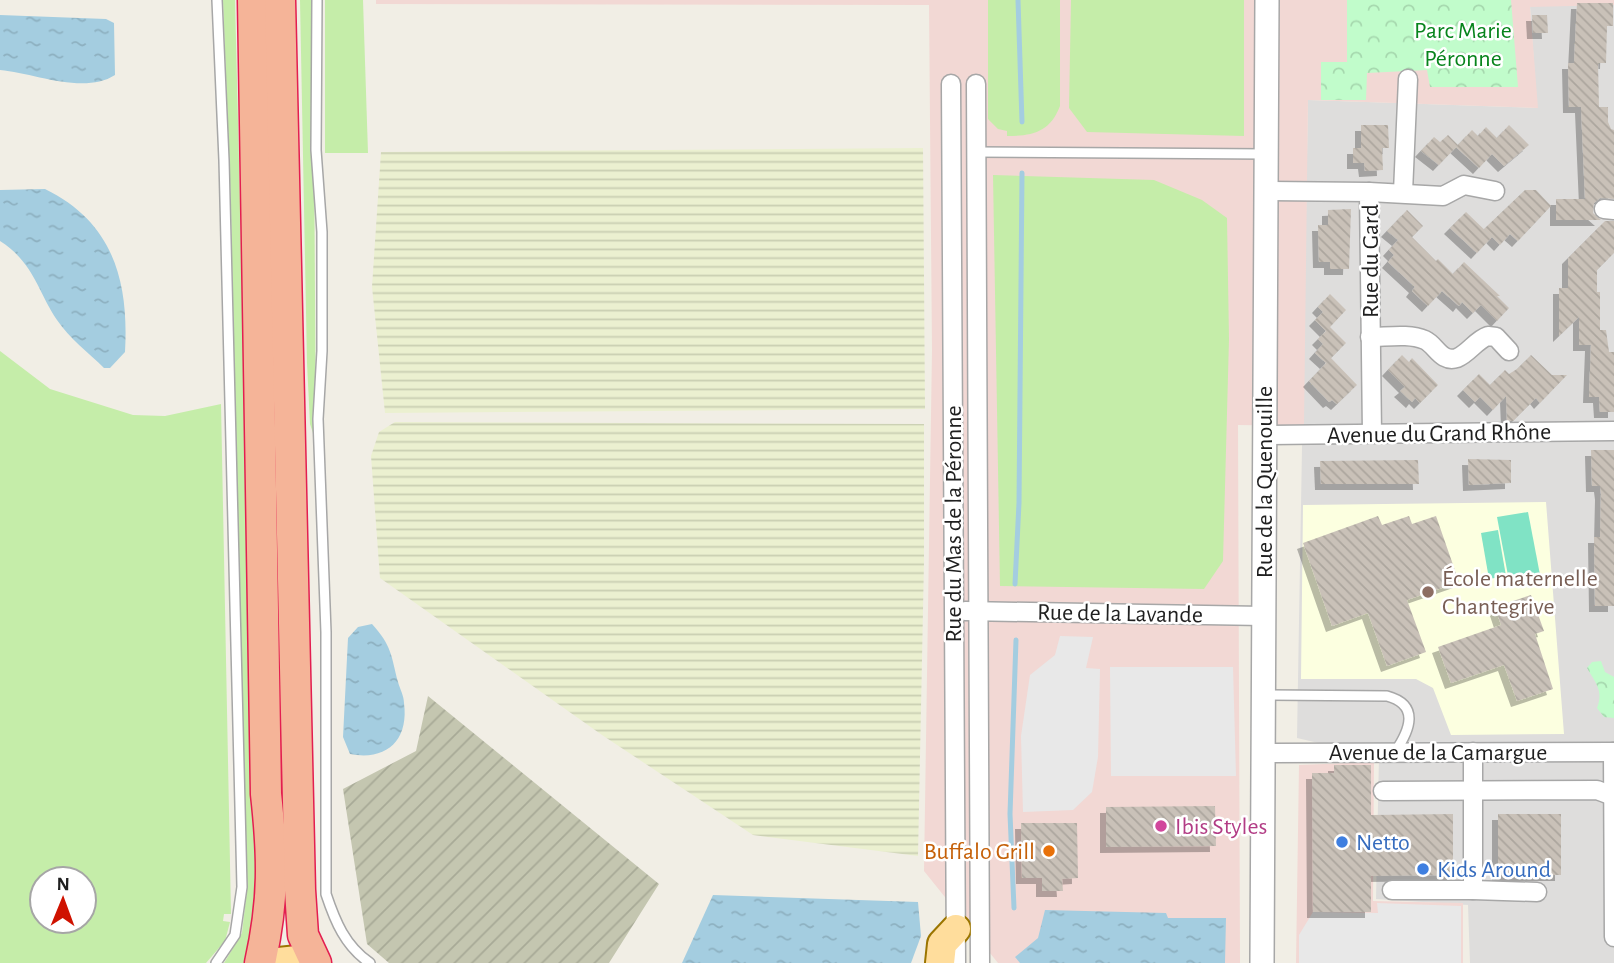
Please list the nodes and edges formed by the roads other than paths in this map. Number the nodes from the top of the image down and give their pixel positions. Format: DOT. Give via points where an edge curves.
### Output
graph roads {
  1 [pos="217,0"];
  2 [pos="253,0"];
  3 [pos="280,0"];
  4 [pos="317,0"];
  5 [pos="1267,0"];
  6 [pos="1408,79"];
  7 [pos="951,84"];
  8 [pos="976,84"];
  9 [pos="975,152"];
  10 [pos="1266,155"];
  11 [pos="1266,191"];
  12 [pos="1495,191"];
  13 [pos="1369,192"];
  14 [pos="1403,192"];
  15 [pos="1370,337"];
  16 [pos="1509,351"];
  17 [pos="1614,431"];
  18 [pos="1372,434"];
  19 [pos="1264,435"];
  20 [pos="952,610"];
  21 [pos="977,611"];
  22 [pos="1263,616"];
  23 [pos="1262,695"];
  24 [pos="1395,752"];
  25 [pos="1473,752"];
  26 [pos="1614,752"];
  27 [pos="1262,753"];
  28 [pos="1383,791"];
  29 [pos="1473,791"];
  30 [pos="1613,796"];
  31 [pos="1392,890"];
  32 [pos="1473,890"];
  33 [pos="1537,892"];
  34 [pos="956,929"];
  35 [pos="1614,937"];
  36 [pos="216,963"];
  37 [pos="260,963"];
  38 [pos="269,963"];
  39 [pos="310,963"];
  40 [pos="316,963"];
  41 [pos="370,963"];
  42 [pos="940,963"];
  43 [pos="956,963"];
  44 [pos="979,963"];
  45 [pos="1262,963"];
  1 -- 36 [label="lane" via="242,887 235,935"];
  2 -- 37 [label="highway" via="266,794 273,860 271,915"];
  3 -- 40 [label="highway" via="300,890 303,935"];
  4 -- 41 [label="lane" via="326,894 337,928"];
  5 -- 10 [label="street, Rue de la Quenouille"];
  6 -- 14 [label="street"];
  7 -- 20 [label="street, Rue du Mas de la Péronne"];
  8 -- 9 [label="street, Rue du Mas de la Péronne"];
  9 -- 10 [label="lane"];
  9 -- 21 [label="street, Rue du Mas de la Péronne"];
  10 -- 11 [label="street, Rue de la Quenouille"];
  11 -- 13 [label="street, Rue du Gard"];
  11 -- 19 [label="street, Rue de la Quenouille"];
  12 -- 14 [label="street" via="1464,185 1443,196"];
  13 -- 14 [label="street"];
  13 -- 15 [label="street, Rue du Gard"];
  15 -- 16 [label="street" via="1420,338 1449,358 1457,358 1488,336 1496,337"];
  15 -- 18 [label="street, Rue du Gard"];
  17 -- 18 [label="street, Avenue du Grand Rhône"];
  18 -- 19 [label="street, Avenue du Grand Rhône"];
  19 -- 22 [label="street, Rue de la Quenouille"];
  20 -- 21 [label="street, Rue de la Lavande"];
  20 -- 34 [label="street, Rue du Mas de la Péronne"];
  21 -- 22 [label="street, Rue de la Lavande"];
  21 -- 44 [label="street, Rue du Mas de la Péronne"];
  22 -- 23 [label="street, Rue de la Quenouille"];
  23 -- 24 [label="lane" via="1387,696 1399,700 1408,709 1409,725"];
  23 -- 27 [label="street, Rue de la Quenouille"];
  24 -- 25 [label="street, Avenue de la Camargue"];
  24 -- 27 [label="street, Avenue de la Camargue"];
  25 -- 26 [label="street, Avenue de la Camargue"];
  25 -- 29 [label="street"];
  26 -- 30 [label="street"];
  27 -- 45 [label="street, Rue de la Quenouille"];
  28 -- 29 [label="street"];
  29 -- 30 [label="street" via="1597,790"];
  29 -- 32 [label="street"];
  30 -- 35 [label="street"];
  31 -- 32 [label="street"];
  32 -- 33 [label="street"];
  34 -- 42 [label="main road" via="942,943"];
  34 -- 43 [label="street, Rue du Mas de la Péronne"];
  38 -- 39 [label="main road"];
}
